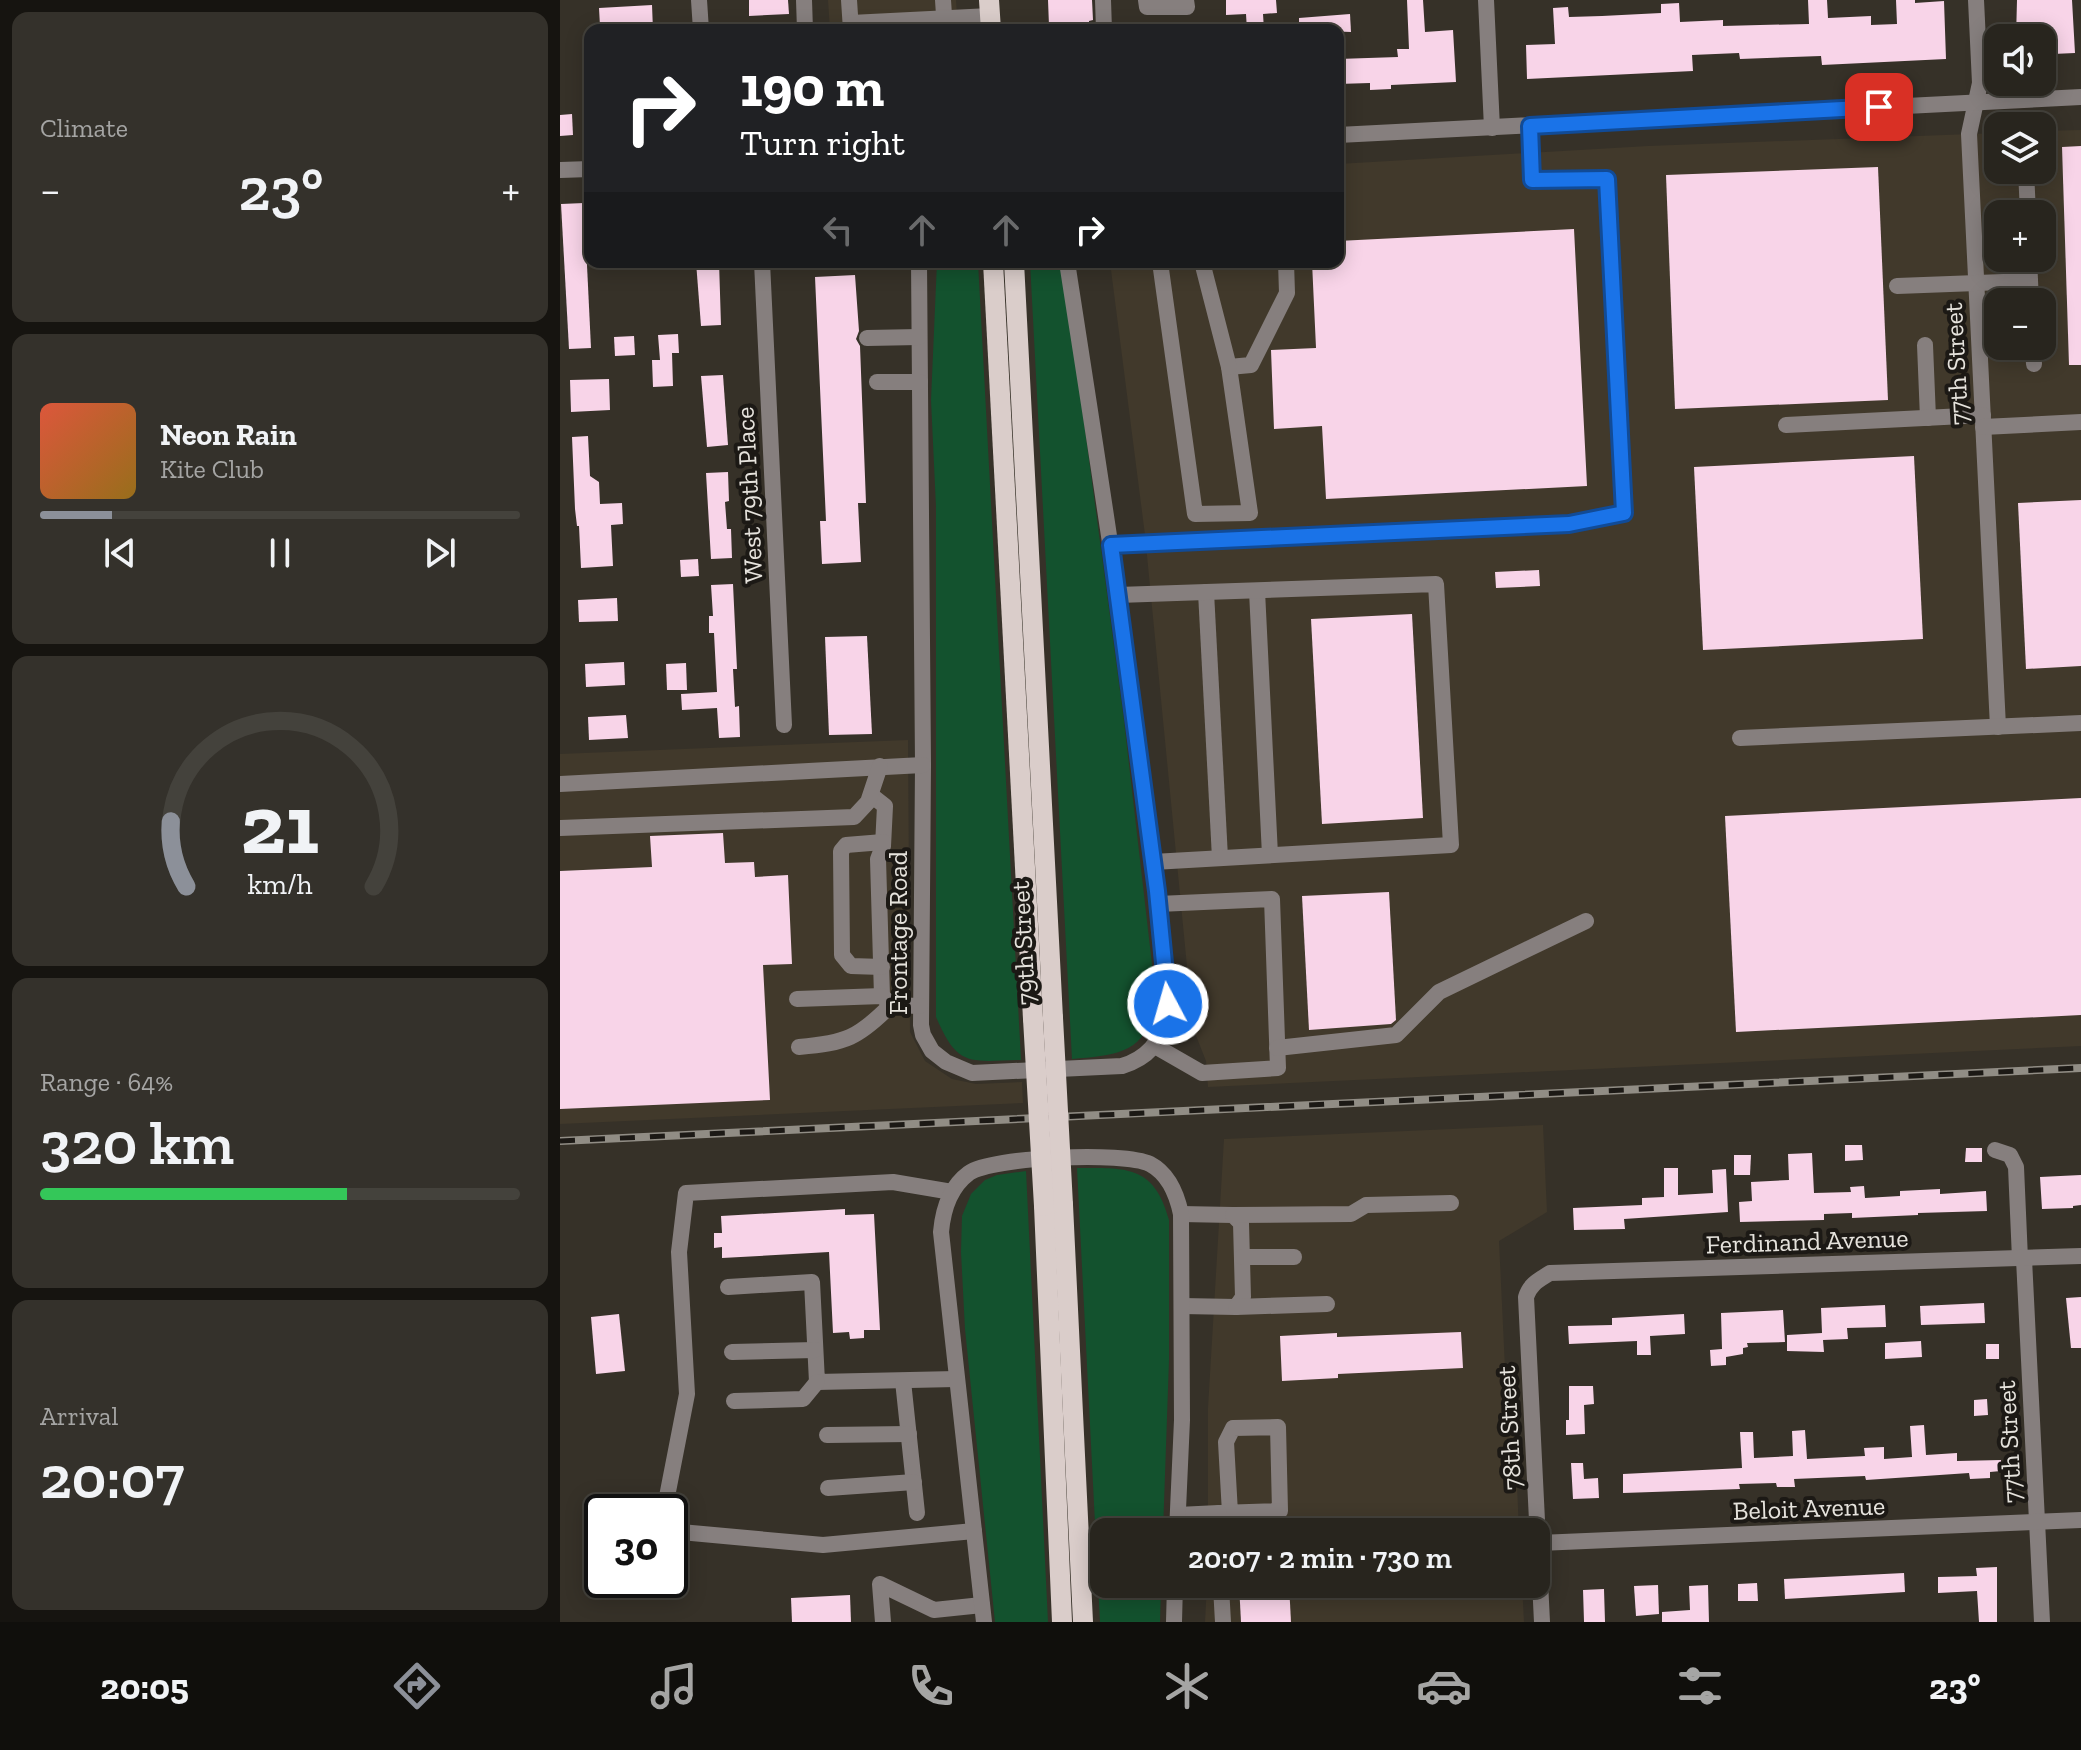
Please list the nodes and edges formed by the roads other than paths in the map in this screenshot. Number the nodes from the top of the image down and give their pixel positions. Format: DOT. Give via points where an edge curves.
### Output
graph roads {
  1 [pos="699,0"];
  2 [pos="804,0"];
  3 [pos="849,0"];
  4 [pos="943,0"];
  5 [pos="1103,0"];
  6 [pos="1146,0"];
  7 [pos="1186,0"];
  8 [pos="1486,0"];
  9 [pos="1976,0"];
  10 [pos="990,15"];
  11 [pos="701,24"];
  12 [pos="805,24"];
  13 [pos="851,24"];
  14 [pos="944,24"];
  15 [pos="1104,24"];
  16 [pos="2081,97"];
  17 [pos="1974,102"];
  18 [pos="1530,126"];
  19 [pos="1492,128"];
  20 [pos="1344,135"];
  21 [pos="584,169"];
  22 [pos="560,170"];
  23 [pos="762,268"];
  24 [pos="919,268"];
  25 [pos="993,268"];
  26 [pos="1014,268"];
  27 [pos="1068,268"];
  28 [pos="1161,268"];
  29 [pos="1204,268"];
  30 [pos="1286,268"];
  31 [pos="2030,272"];
  32 [pos="2030,281"];
  33 [pos="1976,285"];
  34 [pos="1897,286"];
  35 [pos="2030,288"];
  36 [pos="919,337"];
  37 [pos="867,338"];
  38 [pos="1925,345"];
  39 [pos="2034,360"];
  40 [pos="2034,364"];
  41 [pos="1229,367"];
  42 [pos="877,382"];
  43 [pos="920,382"];
  44 [pos="1928,418"];
  45 [pos="1983,421"];
  46 [pos="2081,422"];
  47 [pos="1786,425"];
  48 [pos="1111,545"];
  49 [pos="1257,591"];
  50 [pos="1206,592"];
  51 [pos="1118,595"];
  52 [pos="2081,723"];
  53 [pos="784,725"];
  54 [pos="1998,727"];
  55 [pos="1740,738"];
  56 [pos="923,765"];
  57 [pos="880,766"];
  58 [pos="560,784"];
  59 [pos="871,795"];
  60 [pos="560,828"];
  61 [pos="883,842"];
  62 [pos="1270,855"];
  63 [pos="1220,858"];
  64 [pos="1153,862"];
  65 [pos="1158,904"];
  66 [pos="1586,921"];
  67 [pos="882,967"];
  68 [pos="797,999"];
  69 [pos="887,1001"];
  70 [pos="920,1006"];
  71 [pos="1043,1019"];
  72 [pos="1155,1046"];
  73 [pos="799,1047"];
  74 [pos="1277,1048"];
  75 [pos="1995,1150"];
  76 [pos="952,1192"];
  77 [pos="1451,1203"];
  78 [pos="1054,1206"];
  79 [pos="1181,1214"];
  80 [pos="1233,1215"];
  81 [pos="2081,1256"];
  82 [pos="1242,1257"];
  83 [pos="1294,1257"];
  84 [pos="2022,1259"];
  85 [pos="1536,1282"];
  86 [pos="728,1287"];
  87 [pos="1327,1304"];
  88 [pos="1182,1306"];
  89 [pos="1236,1307"];
  90 [pos="815,1350"];
  91 [pos="732,1352"];
  92 [pos="956,1379"];
  93 [pos="903,1381"];
  94 [pos="817,1382"];
  95 [pos="734,1401"];
  96 [pos="909,1434"];
  97 [pos="827,1435"];
  98 [pos="914,1482"];
  99 [pos="828,1488"];
  100 [pos="668,1494"];
  101 [pos="917,1513"];
  102 [pos="1224,1513"];
  103 [pos="1177,1518"];
  104 [pos="1203,1518"];
  105 [pos="1223,1518"];
  106 [pos="1538,1518"];
  107 [pos="2081,1520"];
  108 [pos="2037,1522"];
  109 [pos="974,1531"];
  110 [pos="688,1533"];
  111 [pos="1550,1543"];
  112 [pos="1175,1598"];
  113 [pos="1222,1598"];
  114 [pos="1541,1598"];
  115 [pos="919,1603"];
  116 [pos="983,1614"];
  117 [pos="883,1622"];
  118 [pos="921,1622"];
  119 [pos="1062,1622"];
  120 [pos="1083,1622"];
  121 [pos="1174,1622"];
  122 [pos="1223,1622"];
  123 [pos="1542,1622"];
  124 [pos="2042,1622"];
  1 -- 11 [label="street"];
  2 -- 12 [label="street"];
  3 -- 13 [label="street"];
  4 -- 14 [label="street"];
  5 -- 15 [label="street"];
  6 -- 7 [label="street" via="1147,7 1187,7"];
  8 -- 19 [label="street"];
  9 -- 17 [label="street, 77th Street" via="1980,83"];
  10 -- 14 [label="street"];
  16 -- 17 [label="street"];
  17 -- 18 [label="street"];
  17 -- 33 [label="street, 77th Street" via="1969,134"];
  18 -- 19 [label="street"];
  18 -- 48 [label="street" via="1532,180 1607,179 1624,513 1569,524"];
  19 -- 20 [label="street"];
  21 -- 22 [label="street"];
  23 -- 53 [label="street, West 79th Place"];
  24 -- 36 [label="street, Frontage Road"];
  25 -- 71 [label="main road, 79th Street"];
  26 -- 71 [label="main road, 79th Street"];
  27 -- 48 [label="street"];
  28 -- 41 [label="street" via="1195,514 1250,513"];
  29 -- 41 [label="street"];
  30 -- 41 [label="street" via="1287,293 1251,365"];
  31 -- 32 [label="street"];
  32 -- 33 [label="street"];
  32 -- 35 [label="street"];
  33 -- 34 [label="street"];
  33 -- 45 [label="street, 77th Street"];
  36 -- 37 [label="street"];
  36 -- 43 [label="street, Frontage Road"];
  38 -- 44 [label="street"];
  39 -- 40 [label="street"];
  42 -- 43 [label="street"];
  43 -- 56 [label="street, Frontage Road"];
  44 -- 45 [label="street"];
  44 -- 47 [label="street"];
  45 -- 46 [label="street"];
  45 -- 54 [label="street, 77th Street"];
  48 -- 51 [label="street"];
  49 -- 50 [label="street"];
  49 -- 62 [label="street"];
  49 -- 62 [label="street" via="1436,584 1451,845"];
  50 -- 51 [label="street"];
  50 -- 63 [label="street"];
  51 -- 64 [label="street"];
  52 -- 54 [label="street"];
  54 -- 55 [label="street"];
  56 -- 57 [label="street"];
  56 -- 70 [label="street, Frontage Road"];
  57 -- 58 [label="street"];
  57 -- 59 [label="street"];
  59 -- 60 [label="street" via="854,817"];
  59 -- 61 [label="street" via="885,806"];
  61 -- 67 [label="street" via="878,859"];
  61 -- 67 [label="street" via="846,845 841,851 842,955 851,966"];
  62 -- 63 [label="street"];
  63 -- 64 [label="street"];
  64 -- 65 [label="street"];
  65 -- 72 [label="street" via="1168,1004"];
  65 -- 74 [label="street" via="1272,899"];
  66 -- 74 [label="street" via="1439,992 1396,1035"];
  67 -- 69 [label="street"];
  68 -- 69 [label="street"];
  69 -- 70 [label="street"];
  69 -- 73 [label="street" via="870,1026 852,1038"];
  70 -- 72 [label="street, Frontage Road" via="923,1035 932,1051 972,1073 1122,1066 1142,1059"];
  71 -- 78 [label="main road, 79th Street, bridge"];
  72 -- 74 [label="street" via="1202,1073 1278,1068"];
  75 -- 84 [label="street, 77th Street" via="2010,1155 2016,1167"];
  76 -- 79 [label="street" via="966,1175 992,1163 1121,1157 1151,1165 1163,1175 1173,1187"];
  76 -- 92 [label="street" via="941,1232"];
  76 -- 100 [label="street" via="893,1182 686,1193 679,1252 687,1394"];
  77 -- 80 [label="street" via="1366,1205 1351,1214"];
  78 -- 119 [label="main road, 79th Street"];
  78 -- 120 [label="main road, 79th Street"];
  79 -- 80 [label="street"];
  79 -- 88 [label="street"];
  80 -- 82 [label="street" via="1241,1223"];
  81 -- 84 [label="street, Ferdinand Avenue"];
  82 -- 83 [label="street"];
  82 -- 89 [label="street" via="1243,1297"];
  84 -- 85 [label="street, Ferdinand Avenue" via="1550,1273"];
  84 -- 108 [label="street, 77th Street"];
  85 -- 106 [label="street, 78th Street" via="1526,1297"];
  86 -- 90 [label="street" via="812,1282"];
  87 -- 89 [label="street"];
  88 -- 89 [label="street"];
  88 -- 103 [label="street"];
  90 -- 91 [label="street"];
  90 -- 94 [label="street"];
  92 -- 93 [label="street"];
  92 -- 109 [label="street"];
  93 -- 94 [label="street"];
  93 -- 96 [label="street"];
  94 -- 95 [label="street" via="803,1399"];
  96 -- 97 [label="street"];
  96 -- 98 [label="street"];
  98 -- 99 [label="street"];
  98 -- 101 [label="street"];
  102 -- 102 [label="street" via="1280,1511 1278,1427 1233,1428 1226,1442"];
  102 -- 104 [label="street"];
  102 -- 105 [label="street"];
  107 -- 108 [label="street, Beloit Avenue"];
  108 -- 111 [label="street, Beloit Avenue"];
  108 -- 124 [label="street, 77th Street"];
  109 -- 110 [label="street" via="823,1545"];
  109 -- 116 [label="street"];
  112 -- 121 [label="street"];
  113 -- 122 [label="street"];
  114 -- 123 [label="street, 78th Street"];
  115 -- 116 [label="street" via="934,1610"];
  115 -- 117 [label="street" via="880,1584"];
  115 -- 118 [label="street"];
}
